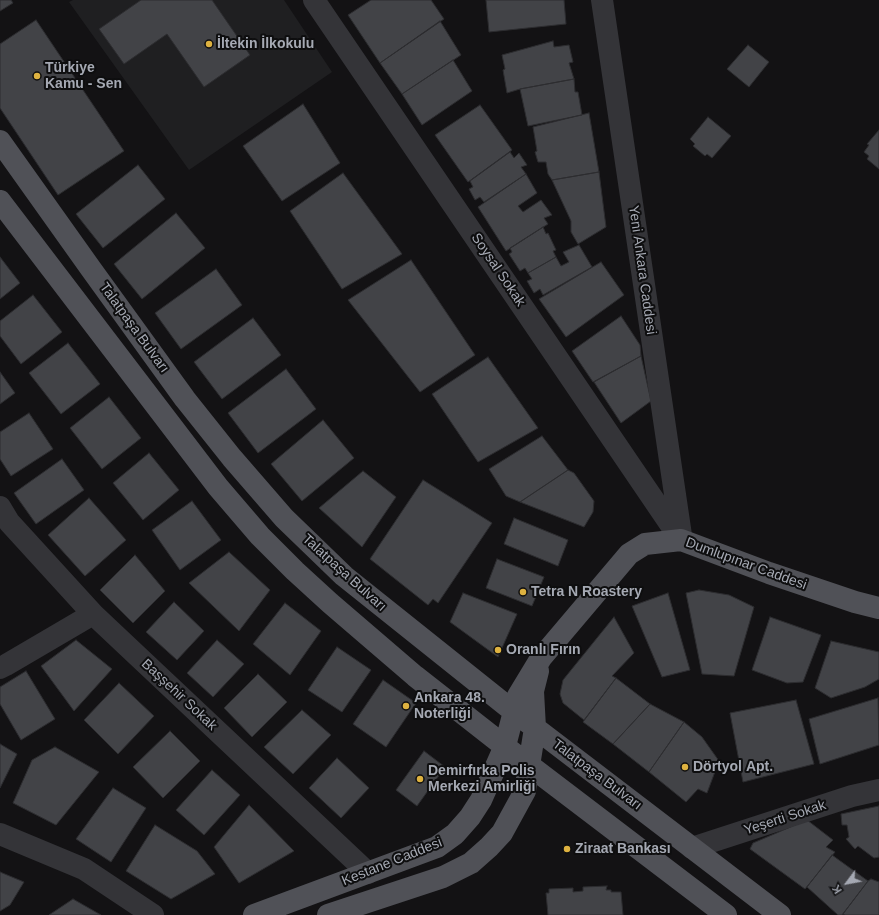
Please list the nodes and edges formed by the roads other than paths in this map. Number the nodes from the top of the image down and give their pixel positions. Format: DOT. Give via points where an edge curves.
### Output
graph roads {
  1 [pos="314,0"];
  2 [pos="602,0"];
  3 [pos="0,141"];
  4 [pos="0,201"];
  5 [pos="0,508"];
  6 [pos="681,540"];
  7 [pos="879,608"];
  8 [pos="93,614"];
  9 [pos="541,658"];
  10 [pos="0,668"];
  11 [pos="513,711"];
  12 [pos="535,728"];
  13 [pos="505,746"];
  14 [pos="530,765"];
  15 [pos="879,790"];
  16 [pos="0,834"];
  17 [pos="692,848"];
  18 [pos="368,872"];
  19 [pos="707,907"];
  20 [pos="153,915"];
  21 [pos="254,915"];
  22 [pos="328,915"];
  23 [pos="726,915"];
  24 [pos="780,915"];
  1 -- 6 [label="street, Soysal Sokak"];
  2 -- 6 [label="street, Yeni Ankara Caddesi"];
  3 -- 11 [label="main road, Talatpaşa Bulvarı" via="185,399 284,518 344,576"];
  4 -- 13 [label="main road, Talatpaşa Bulvarı" via="218,487 260,536 295,572 415,676"];
  5 -- 8 [label="street, Başşehir Sokak" via="9,522"];
  6 -- 7 [label="main road, Dumlupınar Caddesi" via="769,574"];
  6 -- 9 [label="main road, Dumlupınar Caddesi" via="645,544 629,554"];
  8 -- 10 [label="street"];
  8 -- 18 [label="street, Başşehir Sokak"];
  9 -- 11 [label="main road, Dumlupınar Caddesi" via="518,696"];
  9 -- 12 [label="main road, Dumlupınar Caddesi" via="532,691"];
  11 -- 12 [label="main road, Talatpaşa Bulvarı"];
  11 -- 13 [label="main road, Kestane Caddesi"];
  12 -- 14 [label="main road, Kestane Caddesi"];
  12 -- 17 [label="main road, Talatpaşa Bulvarı"];
  13 -- 14 [label="main road, Talatpaşa Bulvarı"];
  13 -- 18 [label="main road, Kestane Caddesi" via="481,800 455,834 437,846"];
  14 -- 19 [label="main road, Talatpaşa Bulvarı"];
  14 -- 22 [label="main road, Kestane Caddesi" via="525,791 502,833 471,863 443,877"];
  15 -- 17 [label="street, Yeşerti Sokak" via="852,796"];
  16 -- 20 [label="street" via="84,869"];
  17 -- 24 [label="main road, Talatpaşa Bulvarı"];
  18 -- 21 [label="main road, Kestane Caddesi"];
  19 -- 23 [label="main road, Talatpaşa Bulvarı"];
}
